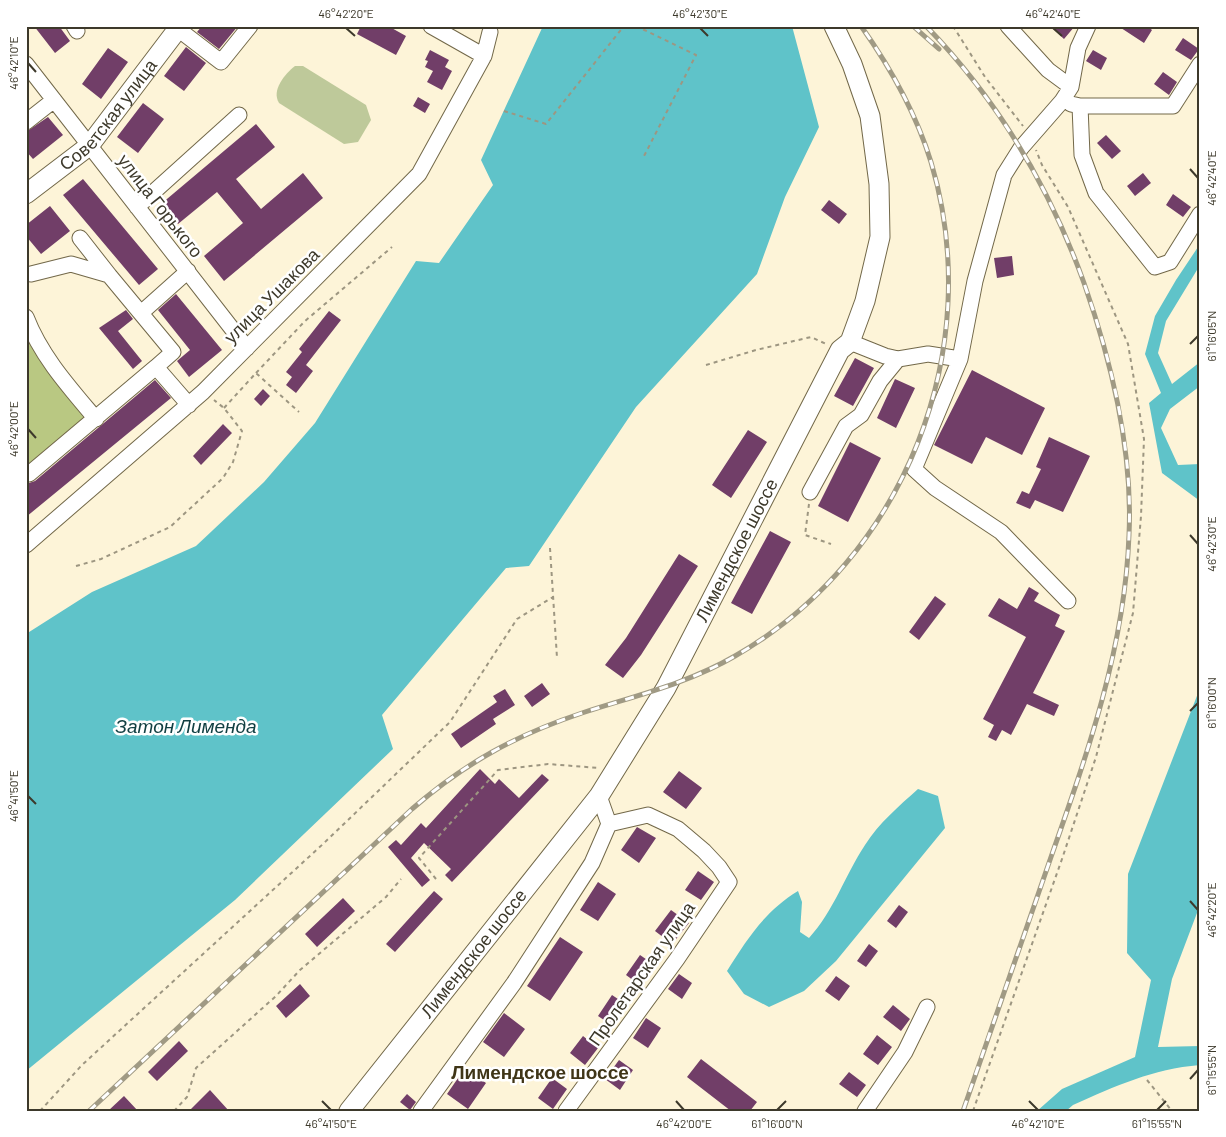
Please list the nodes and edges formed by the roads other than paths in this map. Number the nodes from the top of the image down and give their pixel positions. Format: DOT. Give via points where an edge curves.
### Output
graph roads {
  1 [pos="250,26"];
  2 [pos="431,26"];
  3 [pos="834,26"];
  4 [pos="1008,26"];
  5 [pos="1088,26"];
  6 [pos="179,28"];
  7 [pos="490,32"];
  8 [pos="484,56"];
  9 [pos="26,64"];
  10 [pos="1200,64"];
  11 [pos="1071,87"];
  12 [pos="54,100"];
  13 [pos="1062,101"];
  14 [pos="1080,106"];
  15 [pos="239,116"];
  16 [pos="26,122"];
  17 [pos="89,146"];
  18 [pos="26,194"];
  19 [pos="136,206"];
  20 [pos="1200,214"];
  21 [pos="80,238"];
  22 [pos="188,271"];
  23 [pos="28,276"];
  24 [pos="110,276"];
  25 [pos="140,313"];
  26 [pos="26,317"];
  27 [pos="845,346"];
  28 [pos="247,348"];
  29 [pos="898,359"];
  30 [pos="960,359"];
  31 [pos="156,367"];
  32 [pos="189,405"];
  33 [pos="96,419"];
  34 [pos="26,474"];
  35 [pos="810,492"];
  36 [pos="26,545"];
  37 [pos="1068,601"];
  38 [pos="599,796"];
  39 [pos="609,824"];
  40 [pos="927,1007"];
  41 [pos="428,1108"];
  42 [pos="349,1111"];
  43 [pos="566,1111"];
  44 [pos="864,1111"];
  1 -- 6 [label="street" via="221,62"];
  2 -- 8 [label="street"];
  3 -- 27 [label="main road, Лимендское шоссе" via="852,64 870,116 879,184 880,237 865,302"];
  4 -- 11 [label="street" via="1048,70"];
  5 -- 11 [label="street" via="1078,48"];
  6 -- 17 [label="main road, Советская улица"];
  7 -- 8 [label="street, улица Ушакова"];
  8 -- 28 [label="street, улица Ушакова" via="419,174"];
  9 -- 12 [label="street, улица Горького"];
  10 -- 14 [label="street" via="1173,106"];
  11 -- 13 [label="street"];
  12 -- 16 [label="street"];
  12 -- 17 [label="street, улица Горького"];
  13 -- 14 [label="street"];
  13 -- 30 [label="street" via="1012,161 998,190"];
  14 -- 20 [label="street" via="1082,155 1096,192 1155,267 1170,262"];
  15 -- 19 [label="street"];
  17 -- 18 [label="main road, Советская улица"];
  17 -- 19 [label="street, улица Горького"];
  19 -- 22 [label="street, улица Горького"];
  21 -- 24 [label="street"];
  22 -- 25 [label="street"];
  22 -- 28 [label="street, улица Горького"];
  23 -- 24 [label="street" via="71,264"];
  24 -- 25 [label="street"];
  25 -- 31 [label="street" via="173,352"];
  26 -- 33 [label="street" via="44,353"];
  27 -- 29 [label="street"];
  27 -- 38 [label="main road, Лимендское шоссе" via="666,688"];
  28 -- 32 [label="street, улица Ушакова"];
  29 -- 30 [label="street" via="928,354"];
  29 -- 35 [label="street" via="880,380 861,415 846,426"];
  30 -- 37 [label="street" via="914,469 935,488 1001,532"];
  31 -- 32 [label="street"];
  31 -- 33 [label="street"];
  32 -- 36 [label="street, улица Ушакова"];
  33 -- 34 [label="street"];
  38 -- 39 [label="street"];
  38 -- 42 [label="main road, Лимендское шоссе"];
  39 -- 41 [label="street" via="592,863"];
  39 -- 43 [label="street, Пролетарская улица" via="648,815 678,828 719,866 729,882 678,959"];
  40 -- 44 [label="street" via="905,1052"];
}
